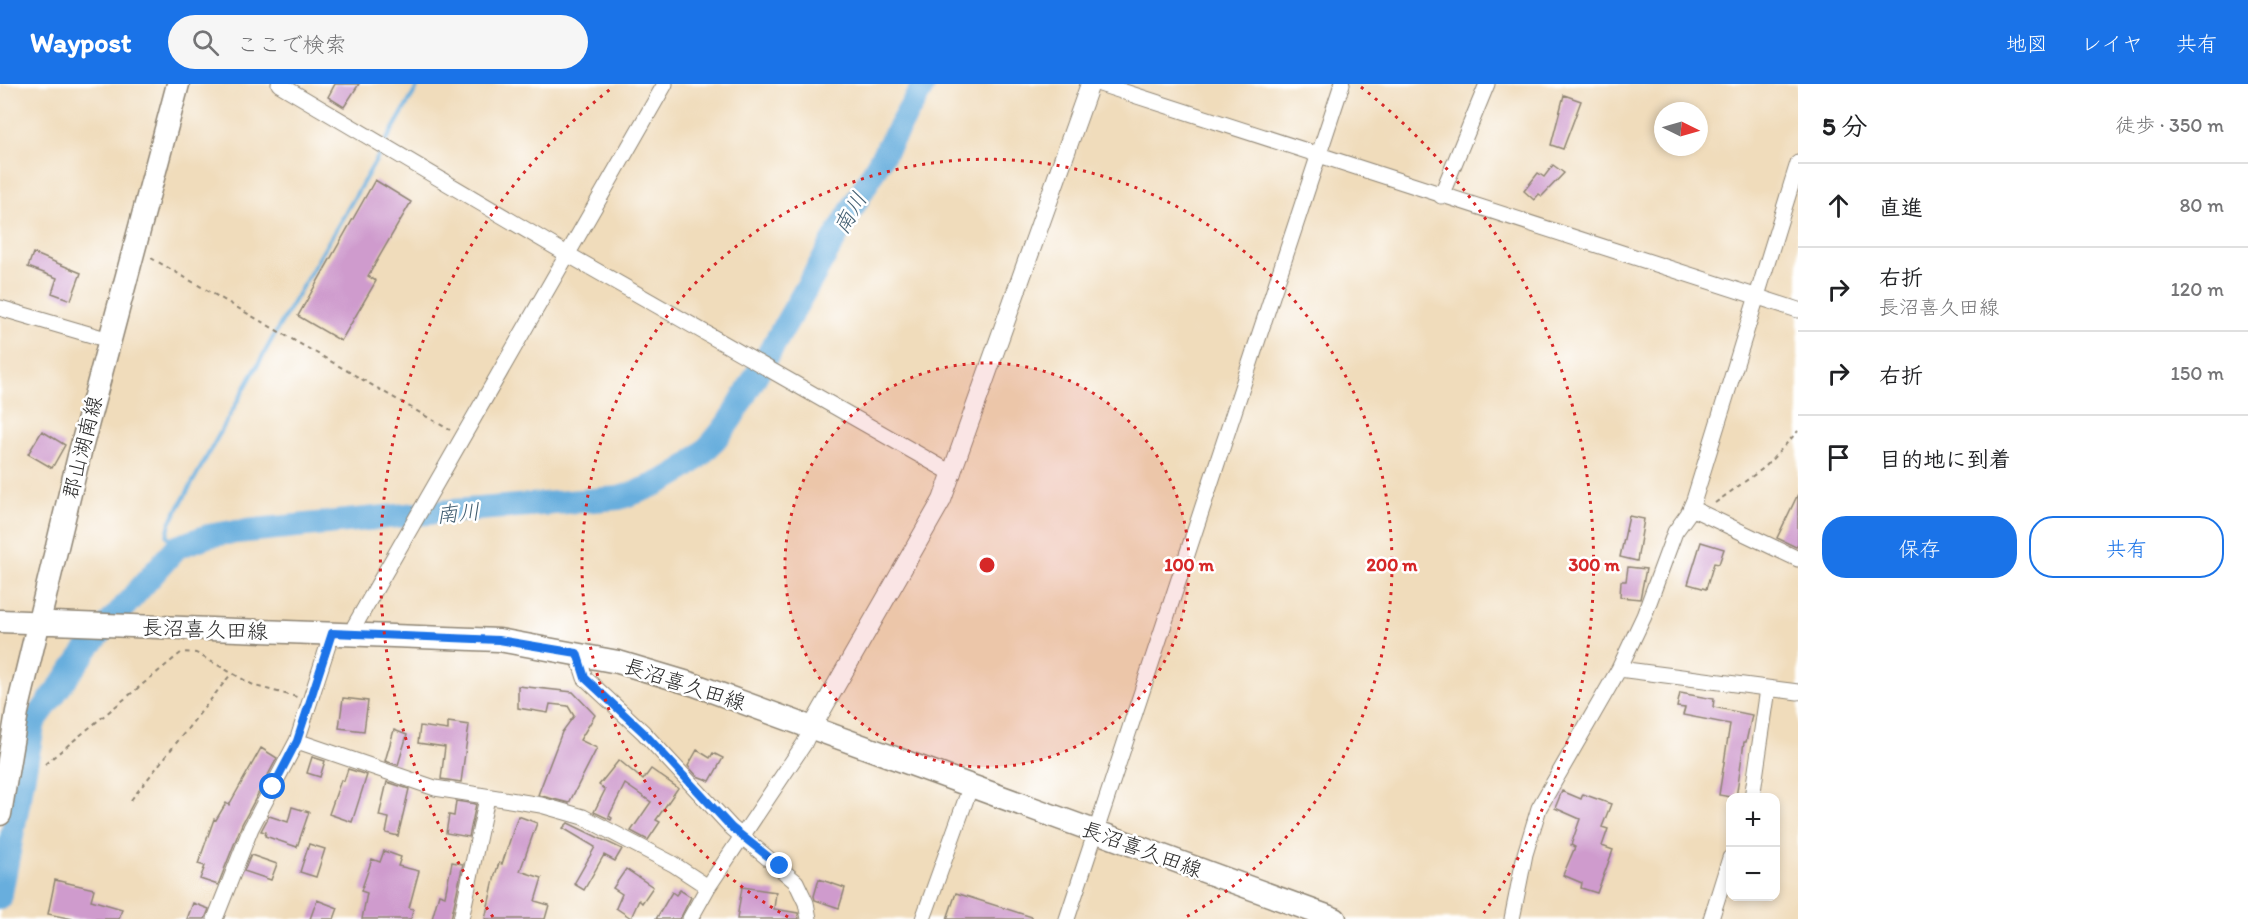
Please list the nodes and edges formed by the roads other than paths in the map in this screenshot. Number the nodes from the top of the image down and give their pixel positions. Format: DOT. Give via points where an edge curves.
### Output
graph roads {
  1 [pos="178,84"];
  2 [pos="279,84"];
  3 [pos="665,84"];
  4 [pos="1090,84"];
  5 [pos="1100,84"];
  6 [pos="1342,84"];
  7 [pos="1486,84"];
  8 [pos="295,88"];
  9 [pos="1318,155"];
  10 [pos="1798,163"];
  11 [pos="1441,196"];
  12 [pos="567,254"];
  13 [pos="1755,297"];
  14 [pos="0,308"];
  15 [pos="1798,310"];
  16 [pos="109,340"];
  17 [pos="953,474"];
  18 [pos="1696,511"];
  19 [pos="1798,559"];
  20 [pos="0,621"];
  21 [pos="48,623"];
  22 [pos="343,634"];
  23 [pos="577,653"];
  24 [pos="1619,669"];
  25 [pos="1768,689"];
  26 [pos="1798,692"];
  27 [pos="811,729"];
  28 [pos="297,741"];
  29 [pos="4,753"];
  30 [pos="970,788"];
  31 [pos="1753,793"];
  32 [pos="487,798"];
  33 [pos="0,814"];
  34 [pos="1095,832"];
  35 [pos="742,837"];
  36 [pos="1726,873"];
  37 [pos="708,887"];
  38 [pos="214,919"];
  39 [pos="461,919"];
  40 [pos="690,919"];
  41 [pos="809,919"];
  42 [pos="923,919"];
  43 [pos="1067,919"];
  44 [pos="1335,919"];
  45 [pos="1512,919"];
  46 [pos="1711,919"];
  1 -- 16 [label="main road, 郡山湖南線"];
  2 -- 8 [label="street"];
  3 -- 12 [label="street"];
  4 -- 17 [label="street"];
  5 -- 9 [label="street"];
  6 -- 9 [label="street"];
  7 -- 11 [label="street"];
  8 -- 12 [label="street"];
  9 -- 11 [label="street"];
  9 -- 34 [label="street"];
  10 -- 13 [label="street"];
  11 -- 13 [label="street"];
  12 -- 17 [label="street"];
  12 -- 22 [label="street" via="411,527"];
  13 -- 15 [label="street"];
  13 -- 18 [label="street"];
  14 -- 16 [label="street"];
  16 -- 21 [label="main road, 郡山湖南線"];
  17 -- 27 [label="street" via="932,519"];
  18 -- 19 [label="street"];
  18 -- 24 [label="street" via="1675,532 1644,616"];
  20 -- 21 [label="main road, 長沼喜久田線"];
  21 -- 22 [label="main road, 長沼喜久田線"];
  21 -- 29 [label="main road, 郡山湖南線"];
  22 -- 23 [label="main road, 長沼喜久田線" via="499,640"];
  22 -- 28 [label="street" via="311,700"];
  23 -- 27 [label="main road, 長沼喜久田線" via="652,671"];
  23 -- 35 [label="street" via="585,678 643,732"];
  24 -- 25 [label="street"];
  24 -- 45 [label="street" via="1539,807"];
  25 -- 26 [label="street"];
  25 -- 31 [label="street"];
  27 -- 30 [label="main road, 長沼喜久田線"];
  27 -- 35 [label="street"];
  28 -- 32 [label="street" via="435,788"];
  28 -- 38 [label="street" via="251,828"];
  29 -- 33 [label="main road, 郡山湖南線"];
  30 -- 34 [label="main road, 長沼喜久田線"];
  30 -- 42 [label="street"];
  32 -- 37 [label="street" via="542,805 583,817 674,864"];
  32 -- 39 [label="street"];
  34 -- 43 [label="street"];
  34 -- 44 [label="main road, 長沼喜久田線"];
  35 -- 37 [label="street"];
  35 -- 41 [label="street" via="796,882"];
  36 -- 46 [label="street"];
  37 -- 40 [label="street"];
}
